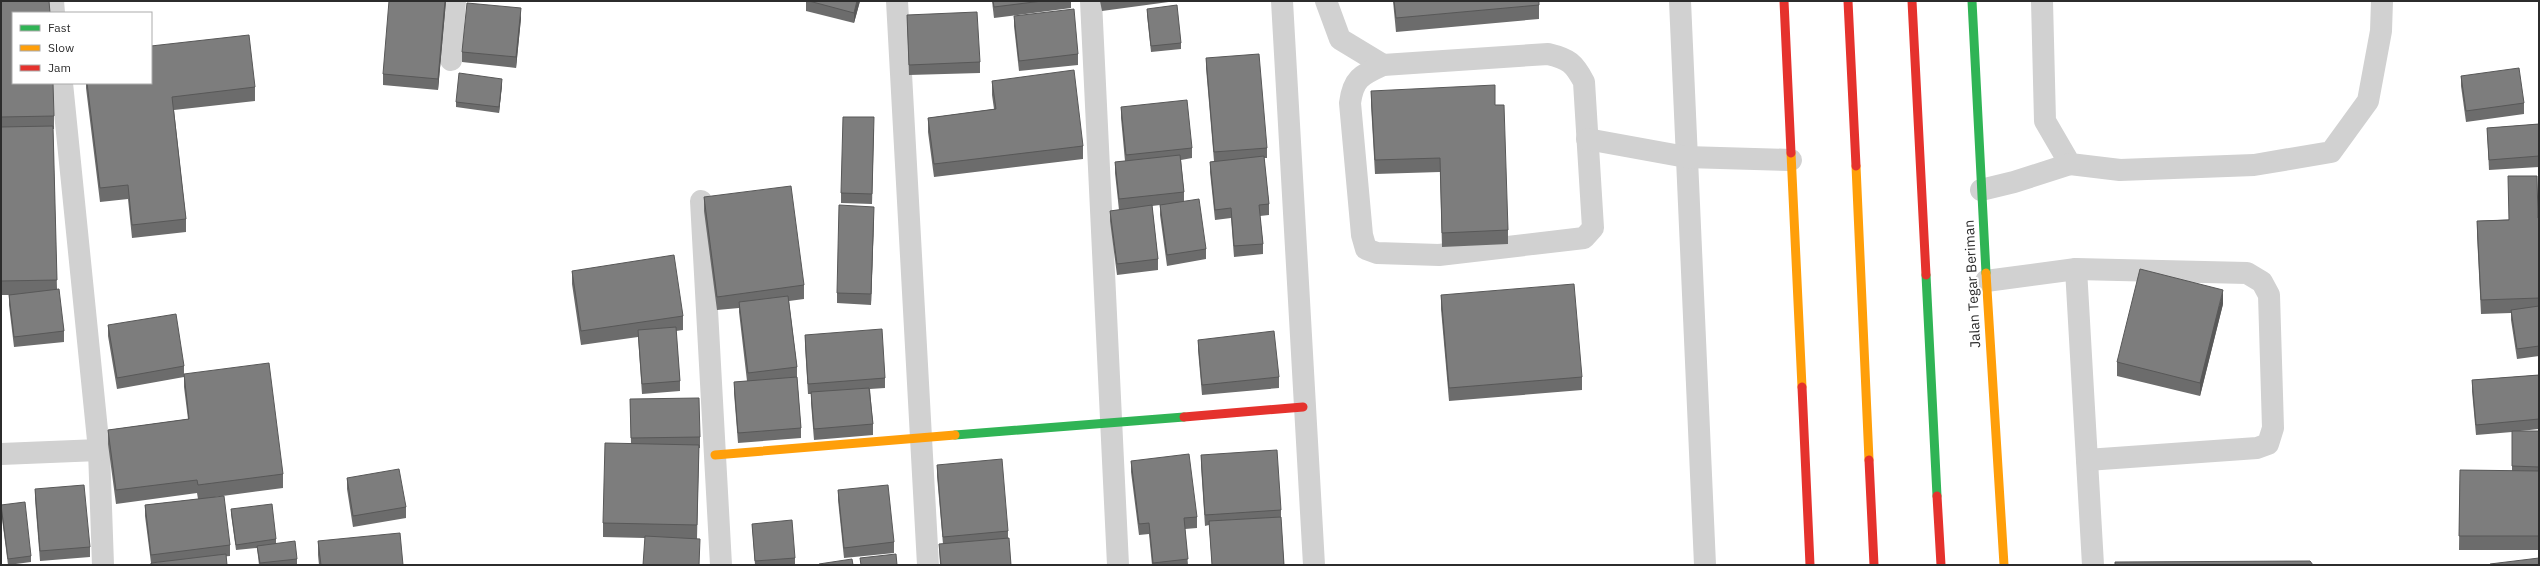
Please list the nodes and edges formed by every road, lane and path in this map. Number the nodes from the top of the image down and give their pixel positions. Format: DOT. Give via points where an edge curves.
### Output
graph roads {
  1 [pos="53,1"];
  2 [pos="455,1"];
  3 [pos="897,1"];
  4 [pos="1091,1"];
  5 [pos="1282,1"];
  6 [pos="1326,1"];
  7 [pos="1680,1"];
  8 [pos="1784,1"];
  9 [pos="1848,1"];
  10 [pos="1912,1"];
  11 [pos="1972,1"];
  12 [pos="2042,1"];
  13 [pos="2382,1"];
  14 [pos="54,12"];
  15 [pos="451,60"];
  16 [pos="1383,65"];
  17 [pos="62,84"];
  18 [pos="1587,139"];
  19 [pos="1686,157"];
  20 [pos="1791,160"];
  21 [pos="2070,164"];
  22 [pos="1981,190"];
  23 [pos="701,201"];
  24 [pos="2076,269"];
  25 [pos="1986,281"];
  26 [pos="1304,407"];
  27 [pos="1111,422"];
  28 [pos="921,438"];
  29 [pos="98,450"];
  30 [pos="1,454"];
  31 [pos="715,455"];
  32 [pos="2086,460"];
  33 [pos="103,565"];
  34 [pos="721,565"];
  35 [pos="928,565"];
  36 [pos="1118,565"];
  37 [pos="1314,565"];
  38 [pos="1705,565"];
  39 [pos="1810,565"];
  40 [pos="1874,565"];
  41 [pos="1941,565"];
  42 [pos="2004,565"];
  43 [pos="2093,565"];
  1 -- 14 [label="street"];
  2 -- 15 [label="street"];
  3 -- 28 [label="street"];
  4 -- 27 [label="street"];
  5 -- 26 [label="street"];
  6 -- 16 [label="street" via="1340,39"];
  7 -- 19 [label="street"];
  8 -- 20 [label="main road"];
  9 -- 40 [label="main road"];
  10 -- 41 [label="main road"];
  11 -- 22 [label="main road, Jalan Tegar Beriman"];
  12 -- 21 [label="street" via="2045,121"];
  13 -- 21 [label="street" via="2381,30 2368,101 2331,152 2246,165 2120,170"];
  16 -- 18 [label="street" via="1548,54 1566,59 1578,69 1584,82"];
  16 -- 18 [label="street" via="1363,74 1352,87 1350,103 1362,235 1366,249 1377,253 1438,255 1584,238 1593,228"];
  17 -- 29 [label="street"];
  18 -- 19 [label="street"];
  19 -- 20 [label="street"];
  19 -- 38 [label="street"];
  20 -- 39 [label="main road"];
  21 -- 22 [label="street"];
  22 -- 25 [label="main road, Jalan Tegar Beriman"];
  23 -- 31 [label="street"];
  24 -- 25 [label="street"];
  24 -- 32 [label="street"];
  24 -- 32 [label="street" via="2247,273 2262,282 2269,296 2273,428 2268,444 2257,448"];
  25 -- 42 [label="main road, Jalan Tegar Beriman"];
  26 -- 27 [label="main road"];
  26 -- 37 [label="street"];
  27 -- 28 [label="main road"];
  27 -- 36 [label="street"];
  28 -- 31 [label="main road"];
  28 -- 35 [label="street"];
  29 -- 30 [label="street"];
  29 -- 33 [label="street"];
  31 -- 34 [label="street"];
  32 -- 43 [label="street"];
}
